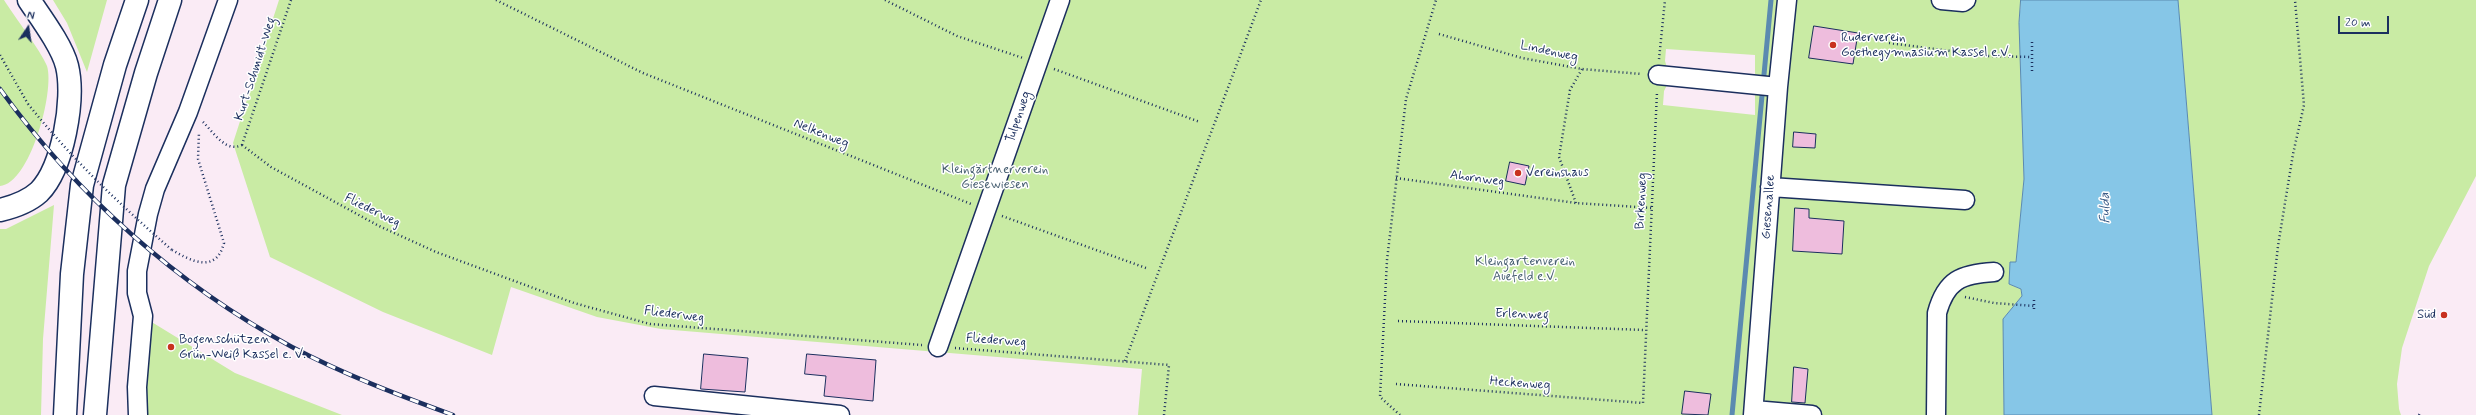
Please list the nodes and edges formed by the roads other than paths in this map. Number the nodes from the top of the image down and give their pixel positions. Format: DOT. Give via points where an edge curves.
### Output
graph roads {
  1 [pos="29,0"];
  2 [pos="137,0"];
  3 [pos="170,0"];
  4 [pos="228,0"];
  5 [pos="1060,0"];
  6 [pos="1787,0"];
  7 [pos="1941,0"];
  8 [pos="1966,0"];
  9 [pos="1658,75"];
  10 [pos="1767,86"];
  11 [pos="1770,187"];
  12 [pos="1964,200"];
  13 [pos="0,210"];
  14 [pos="1994,272"];
  15 [pos="938,347"];
  16 [pos="654,396"];
  17 [pos="1754,412"];
  18 [pos="65,415"];
  19 [pos="95,415"];
  20 [pos="138,415"];
  21 [pos="840,415"];
  22 [pos="1812,415"];
  23 [pos="1936,415"];
  1 -- 13 [label="main road" via="67,66 67,117 57,160 49,178 38,192 17,205"];
  2 -- 18 [label="main road" via="82,185 72,274"];
  3 -- 19 [label="main road" via="114,185"];
  4 -- 20 [label="street" via="188,112 155,189 148,214 137,272 137,293 143,316 137,387"];
  5 -- 15 [label="street, Tulpenweg"];
  6 -- 10 [label="street, Giesenallee"];
  7 -- 8 [label="street"];
  9 -- 10 [label="street"];
  10 -- 11 [label="street, Giesenallee"];
  11 -- 12 [label="street"];
  11 -- 17 [label="street, Giesenallee"];
  14 -- 23 [label="street" via="1955,281 1944,293 1937,313"];
  16 -- 21 [label="street"];
  17 -- 22 [label="street"];
}
